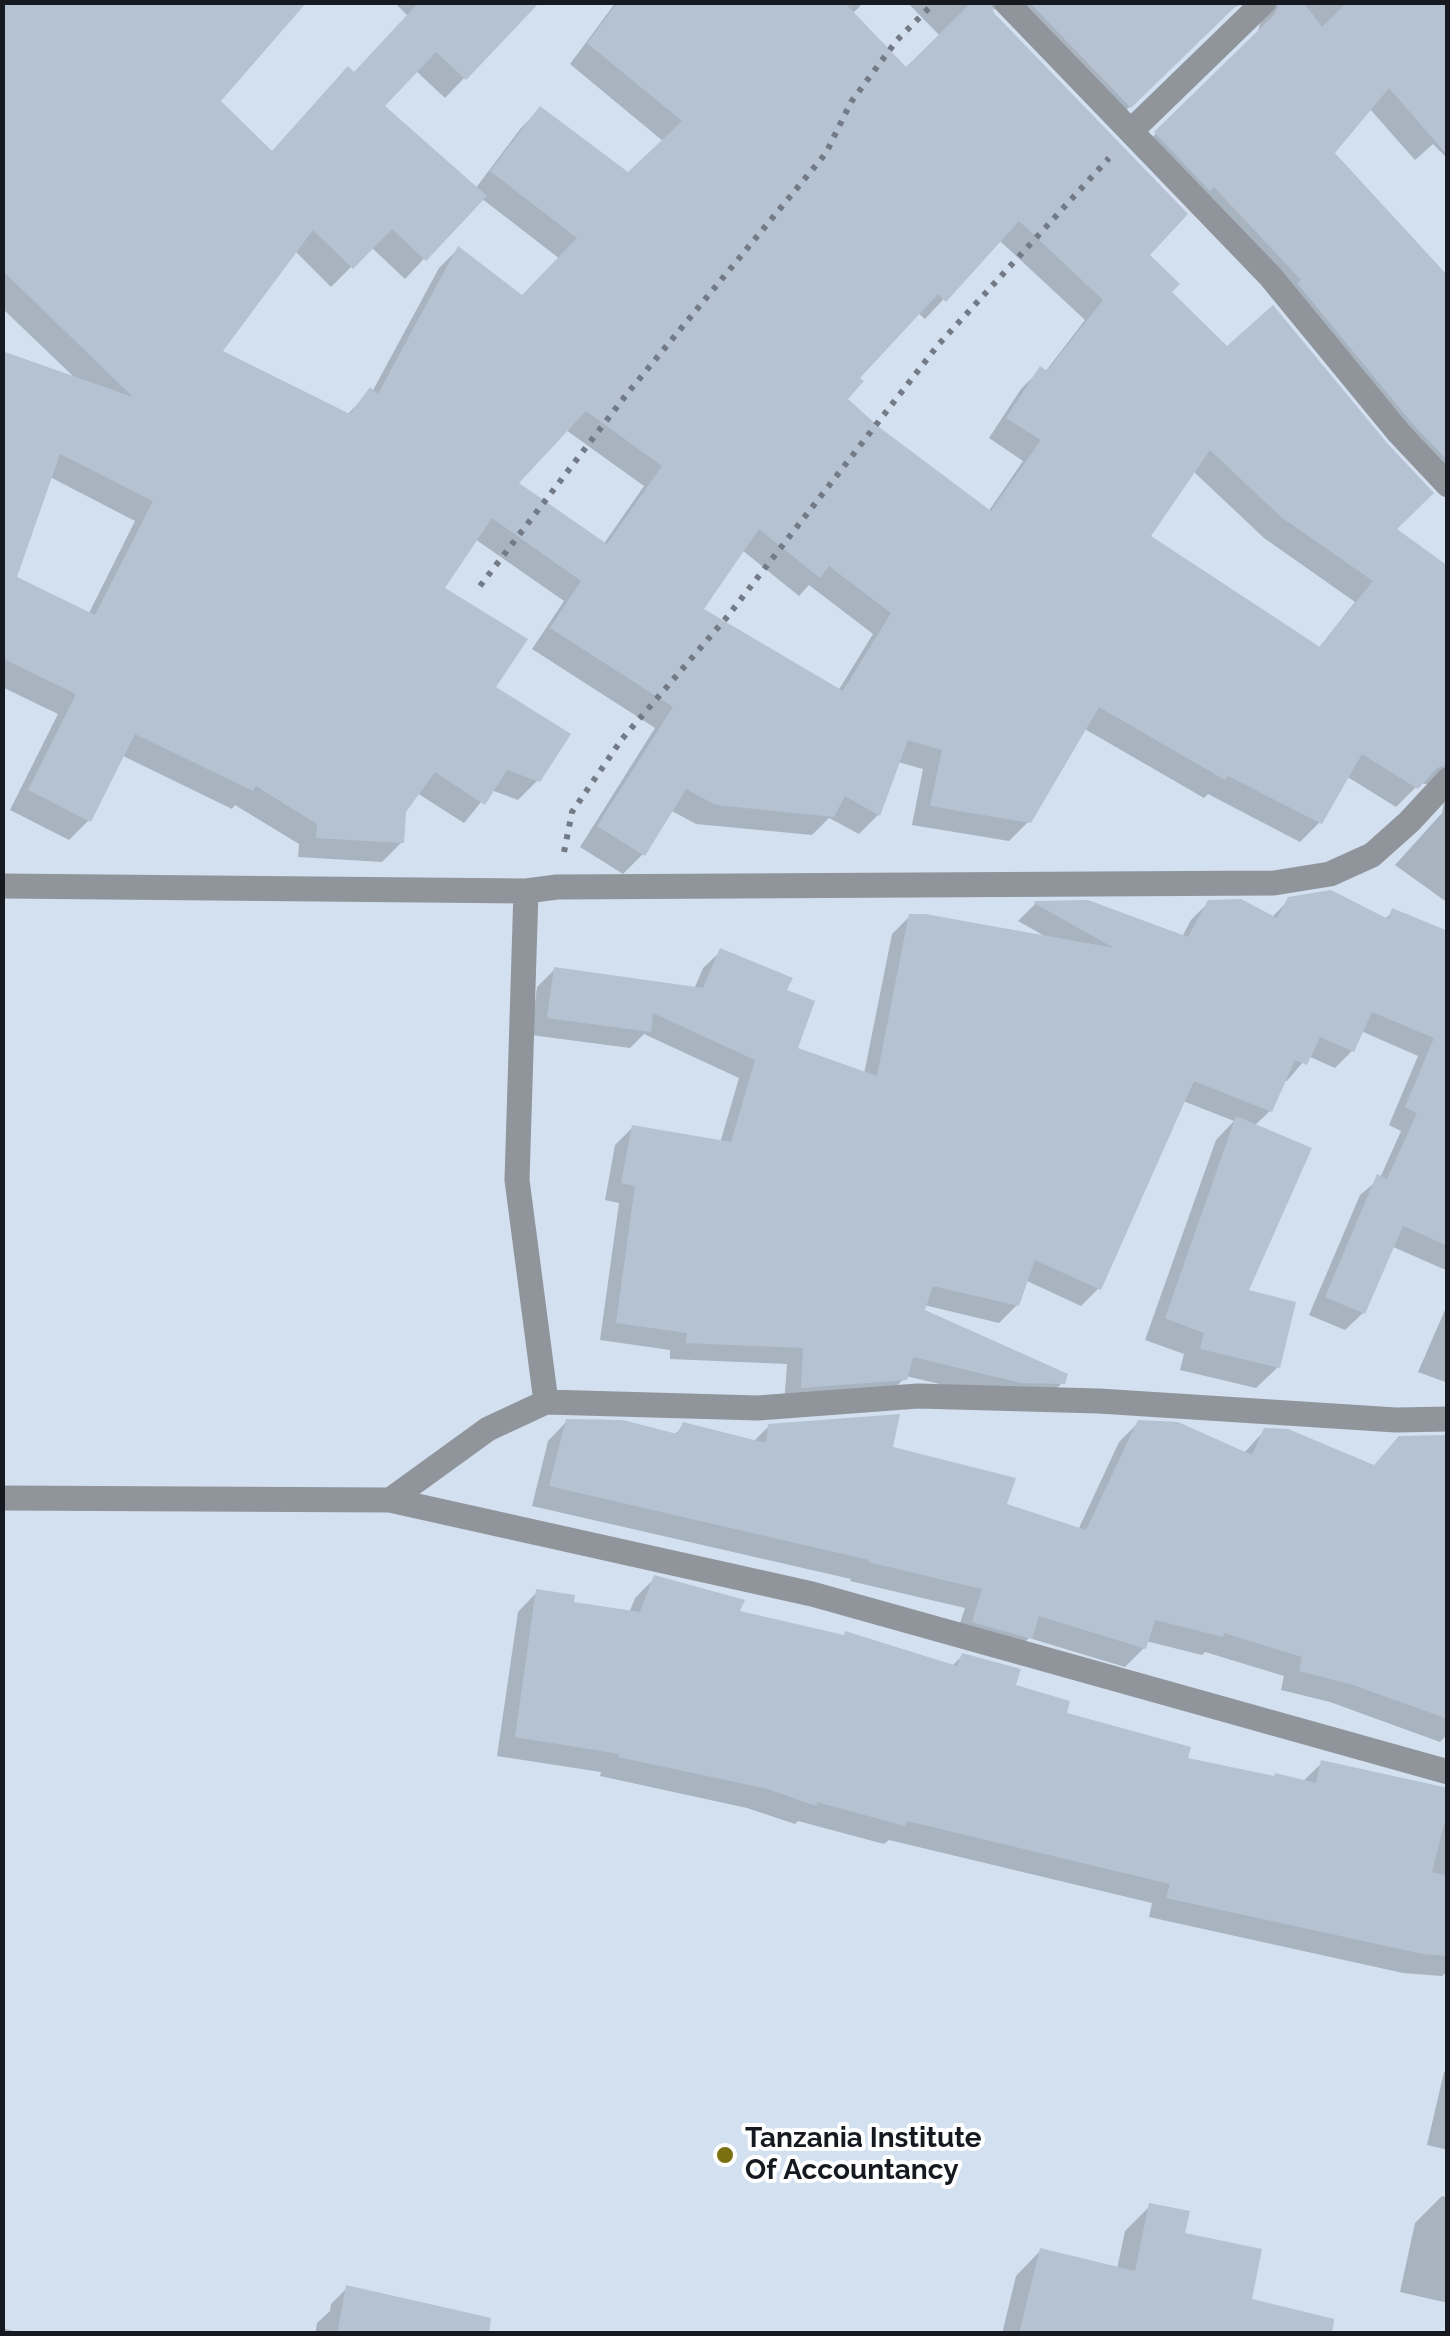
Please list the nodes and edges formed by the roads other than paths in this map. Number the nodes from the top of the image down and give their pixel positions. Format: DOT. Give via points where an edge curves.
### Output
graph roads {
  1 [pos="1006,2"];
  2 [pos="1264,2"];
  3 [pos="1132,130"];
  4 [pos="1448,485"];
  5 [pos="1448,780"];
  6 [pos="2,886"];
  7 [pos="526,891"];
  8 [pos="546,1402"];
  9 [pos="1448,1419"];
  10 [pos="2,1498"];
  11 [pos="390,1500"];
  12 [pos="1448,1772"];
  1 -- 3 [label="street"];
  2 -- 3 [label="street"];
  3 -- 4 [label="street" via="1270,276"];
  5 -- 7 [label="street" via="1372,855 1330,874 1274,883"];
  6 -- 7 [label="street"];
  7 -- 8 [label="street" via="517,1180"];
  8 -- 9 [label="street" via="758,1408 918,1396"];
  8 -- 11 [label="street" via="488,1428"];
  10 -- 11 [label="street"];
  11 -- 12 [label="street" via="812,1594"];
}
